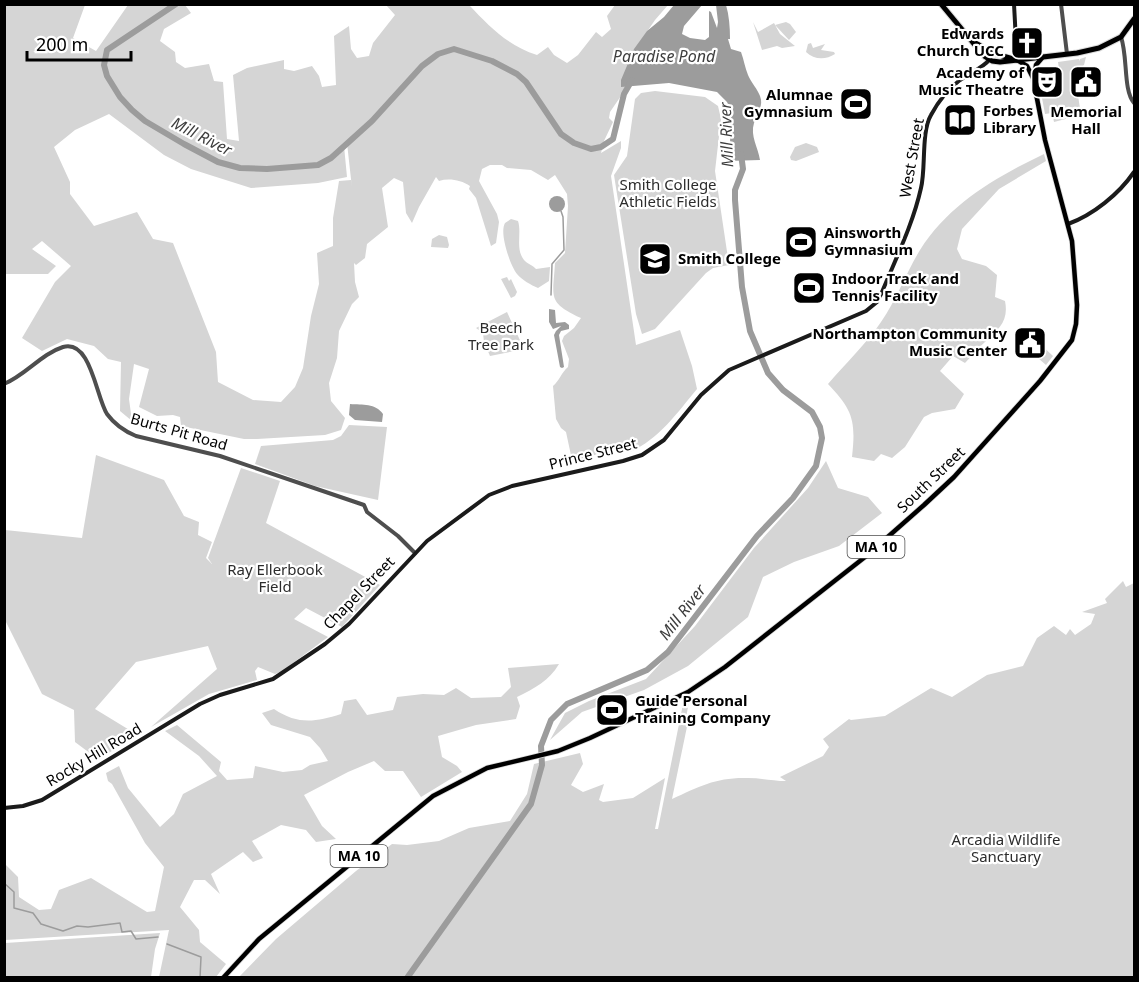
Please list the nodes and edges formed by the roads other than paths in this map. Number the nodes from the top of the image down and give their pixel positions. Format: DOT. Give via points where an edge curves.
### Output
graph roads {
  1 [pos="941,4"];
  2 [pos="1014,4"];
  3 [pos="1061,4"];
  4 [pos="1134,20"];
  5 [pos="1121,37"];
  6 [pos="1067,54"];
  7 [pos="991,56"];
  8 [pos="1042,58"];
  9 [pos="1017,60"];
  10 [pos="1034,82"];
  11 [pos="1134,104"];
  12 [pos="1134,172"];
  13 [pos="1068,224"];
  14 [pos="4,384"];
  15 [pos="679,422"];
  16 [pos="502,489"];
  17 [pos="415,553"];
  18 [pos="191,709"];
  19 [pos="4,808"];
  20 [pos="223,978"];
  1 -- 7 [label="highway" via="976,47"];
  2 -- 9 [label="main road"];
  3 -- 6 [label="street"];
  4 -- 5 [label="highway"];
  5 -- 6 [label="highway" via="1100,48"];
  5 -- 11 [label="street" via="1129,95"];
  6 -- 8 [label="highway"];
  7 -- 9 [label="highway" via="1004,63"];
  7 -- 15 [label="main road, West Street" via="949,91 928,120 918,199 877,302 863,314 734,367 717,378"];
  8 -- 9 [label="highway"];
  8 -- 10 [label="main road, MA 10" via="1035,68"];
  9 -- 10 [label="main road, MA 10" via="1028,67"];
  10 -- 13 [label="main road, South Street / MA 10" via="1049,158"];
  12 -- 13 [label="main road" via="1119,190 1087,215"];
  13 -- 20 [label="main road, South Street / MA 10" via="1077,305 1072,340 952,479 873,550 699,685 601,734 470,776 420,805 259,939"];
  14 -- 17 [label="street, Burts Pit Road" via="55,351 72,347 86,359 103,407 124,430 234,461 364,505 367,512"];
  15 -- 16 [label="main road, Prince Street" via="660,444 636,457"];
  16 -- 17 [label="main road, Chapel Street" via="451,522"];
  17 -- 18 [label="main road, Chapel Street" via="343,630 293,667 273,679 220,695"];
  18 -- 19 [label="main road, Rocky Hill Road" via="42,800"];
}
